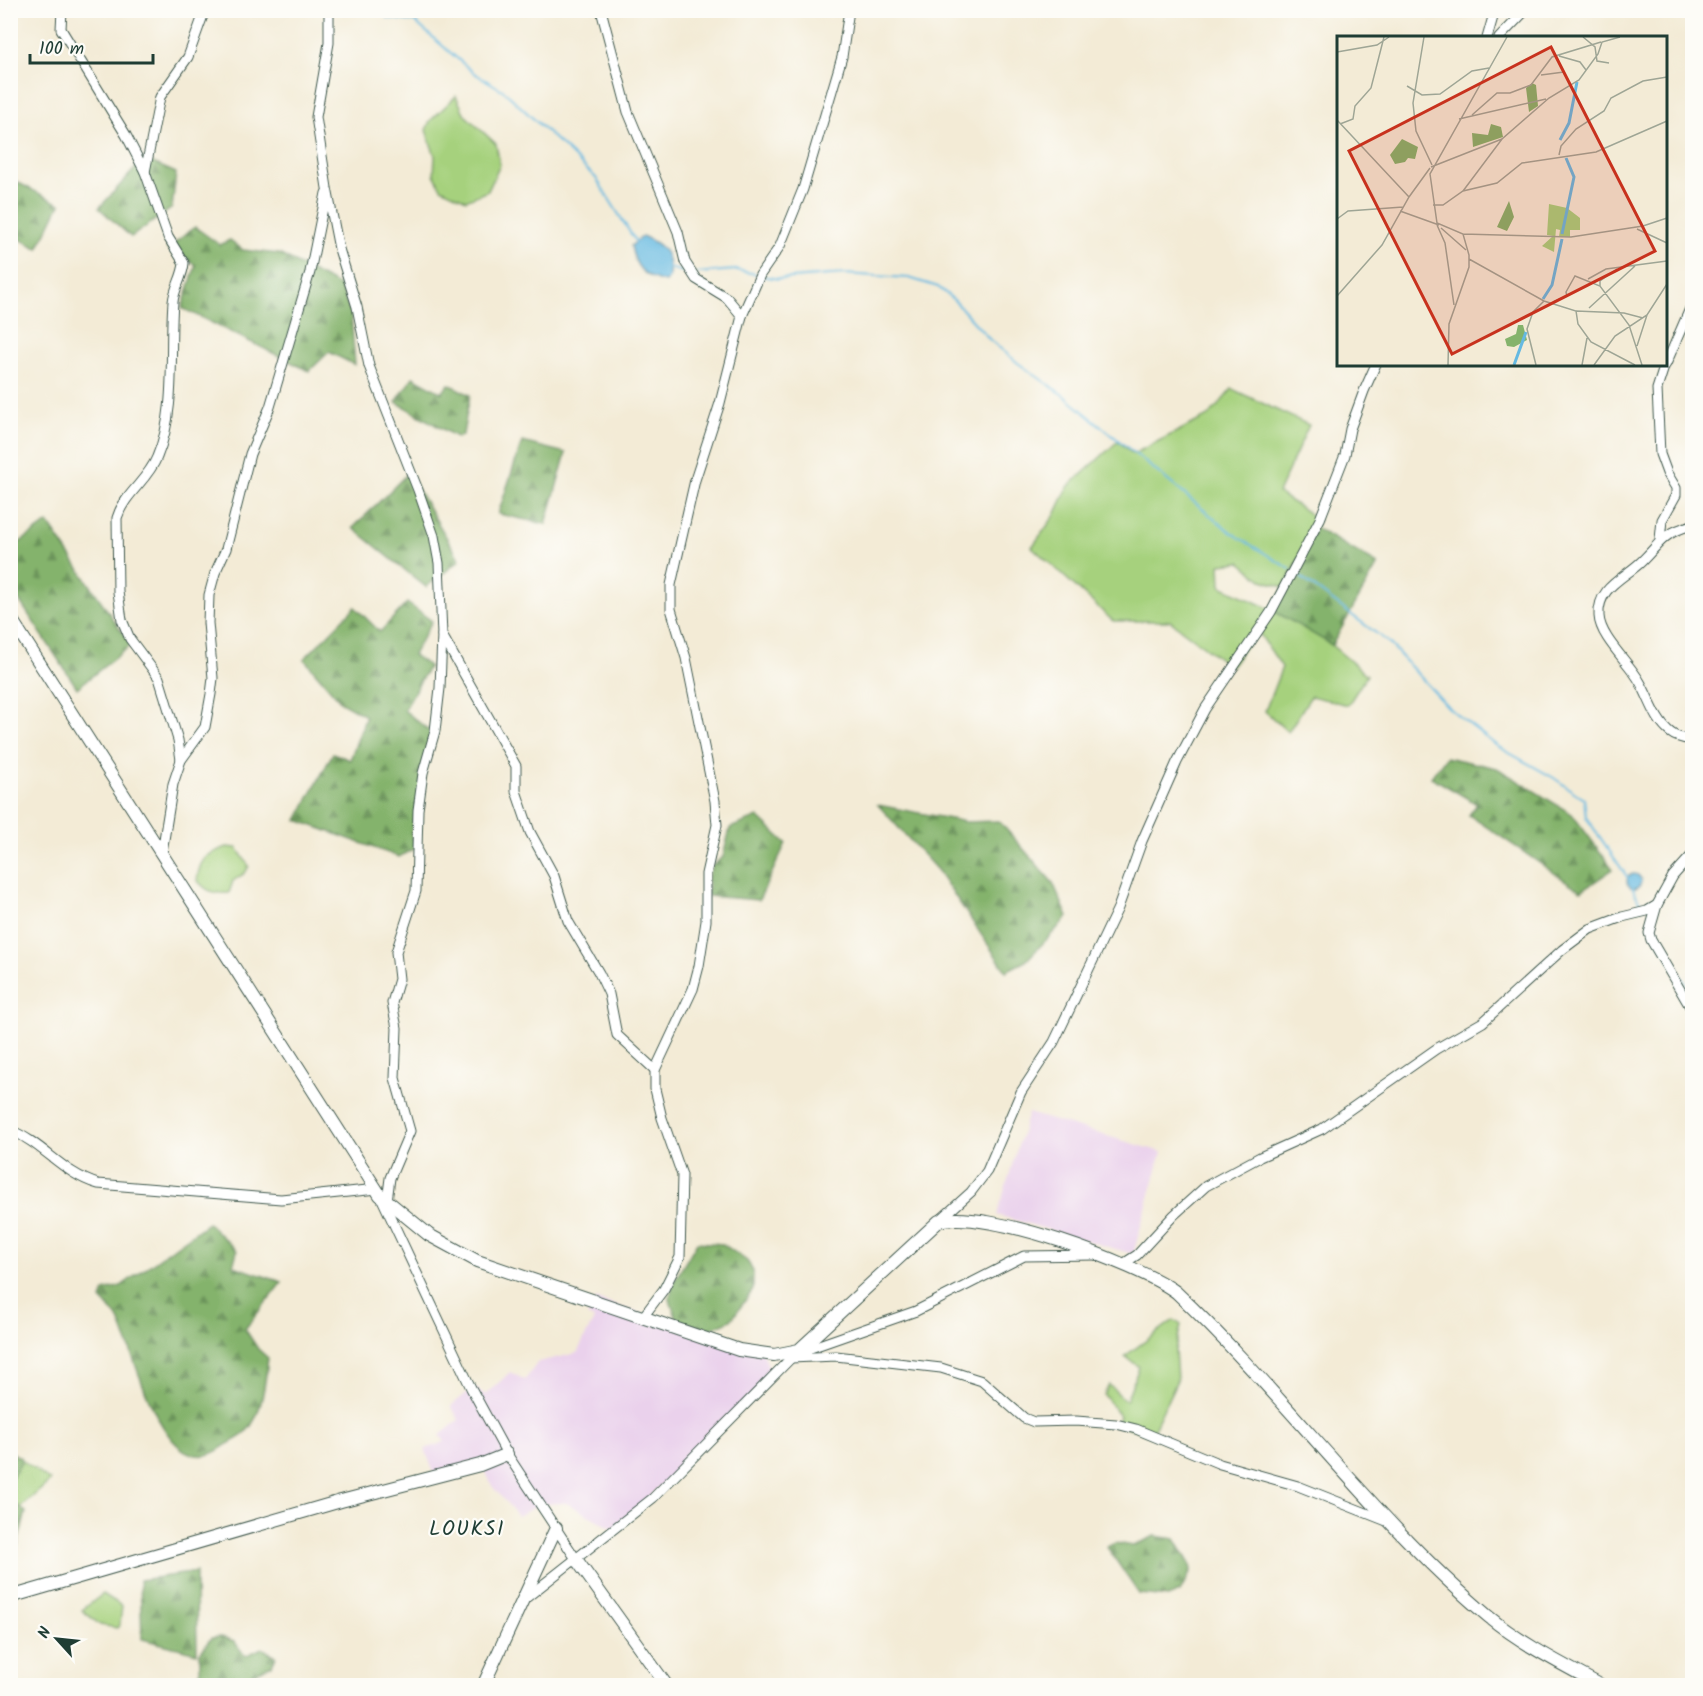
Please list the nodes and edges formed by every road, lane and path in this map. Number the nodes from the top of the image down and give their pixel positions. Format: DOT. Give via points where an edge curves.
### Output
graph roads {
  1 [pos="62,10"];
  2 [pos="205,10"];
  3 [pos="329,10"];
  4 [pos="601,10"];
  5 [pos="849,10"];
  6 [pos="1495,10"];
  7 [pos="1526,10"];
  8 [pos="1488,36"];
  9 [pos="1501,36"];
  10 [pos="145,172"];
  11 [pos="327,188"];
  12 [pos="1692,312"];
  13 [pos="742,316"];
  14 [pos="1667,360"];
  15 [pos="1375,366"];
  16 [pos="1664,366"];
  17 [pos="1692,525"];
  18 [pos="1660,539"];
  19 [pos="10,617"];
  20 [pos="442,634"];
  21 [pos="1692,740"];
  22 [pos="181,760"];
  23 [pos="162,852"];
  24 [pos="1692,855"];
  25 [pos="1657,905"];
  26 [pos="1692,1010"];
  27 [pos="655,1070"];
  28 [pos="10,1130"];
  29 [pos="381,1195"];
  30 [pos="939,1221"];
  31 [pos="1101,1254"];
  32 [pos="1123,1264"];
  33 [pos="643,1317"];
  34 [pos="795,1354"];
  35 [pos="507,1454"];
  36 [pos="1393,1523"];
  37 [pos="556,1528"];
  38 [pos="576,1559"];
  39 [pos="10,1597"];
  40 [pos="522,1602"];
  41 [pos="483,1686"];
  42 [pos="667,1686"];
  43 [pos="1602,1686"];
  1 -- 10 [label="street" via="61,29 66,39"];
  2 -- 10 [label="street" via="188,57 160,97"];
  3 -- 11 [label="street" via="329,43 316,117"];
  4 -- 13 [label="street" via="628,112 678,232 685,262 696,279 728,298"];
  5 -- 13 [label="street" via="843,57 803,189 780,246 760,275"];
  6 -- 8 [label="street"];
  7 -- 9 [label="street"];
  10 -- 22 [label="street" via="168,237 182,257 184,271 173,304 165,429 146,478 120,508 117,518 118,592 122,620 130,639 159,678"];
  11 -- 20 [label="street" via="369,366 434,536"];
  11 -- 22 [label="street" via="310,272 270,406 250,454 233,527 209,596 213,678 205,728"];
  12 -- 14 [label="street"];
  13 -- 27 [label="street" via="695,480 671,585 671,609 686,658 717,825 706,874 706,921 699,966 693,989"];
  15 -- 30 [label="street" via="1320,519 1271,612 1205,709 1178,762 1142,841 1118,908 1054,1042 1021,1092 987,1171 971,1192"];
  16 -- 18 [label="street" via="1657,389 1660,454 1676,495 1662,520"];
  17 -- 18 [label="street"];
  18 -- 21 [label="street" via="1604,595 1599,616 1604,632 1640,681 1658,718 1670,732"];
  19 -- 23 [label="street"];
  20 -- 27 [label="street" via="516,766 516,791 530,832 554,876 568,921 609,994 617,1035"];
  20 -- 29 [label="street" via="435,731 418,810 416,891 396,952 399,979 392,1003 397,1028 395,1078 410,1131"];
  22 -- 23 [label="street" via="167,808"];
  23 -- 29 [label="street"];
  24 -- 25 [label="street" via="1673,876"];
  25 -- 26 [label="street" via="1651,940"];
  25 -- 32 [label="street" via="1590,929 1483,1022 1436,1049 1322,1129 1206,1186 1137,1255"];
  27 -- 33 [label="street" via="662,1118 682,1175 682,1223 680,1257 664,1289"];
  28 -- 29 [label="street" via="21,1134 66,1169 98,1184 281,1199"];
  29 -- 33 [label="street" via="429,1235 477,1261"];
  29 -- 35 [label="street" via="471,1388"];
  30 -- 31 [label="street" via="958,1218 1007,1227"];
  30 -- 34 [label="street"];
  31 -- 32 [label="street"];
  31 -- 34 [label="street" via="1024,1256 916,1311"];
  32 -- 36 [label="street" via="1164,1284 1196,1311"];
  33 -- 34 [label="street" via="721,1345 758,1354"];
  34 -- 36 [label="street" via="907,1363 956,1372 982,1382 1034,1422 1126,1426 1220,1464 1298,1486"];
  34 -- 38 [label="street" via="653,1498"];
  35 -- 37 [label="street"];
  35 -- 39 [label="street" via="480,1465"];
  36 -- 43 [label="street" via="1441,1575 1491,1618"];
  37 -- 38 [label="street"];
  37 -- 40 [label="street"];
  38 -- 40 [label="street"];
  38 -- 42 [label="street"];
  40 -- 41 [label="street"];
}
